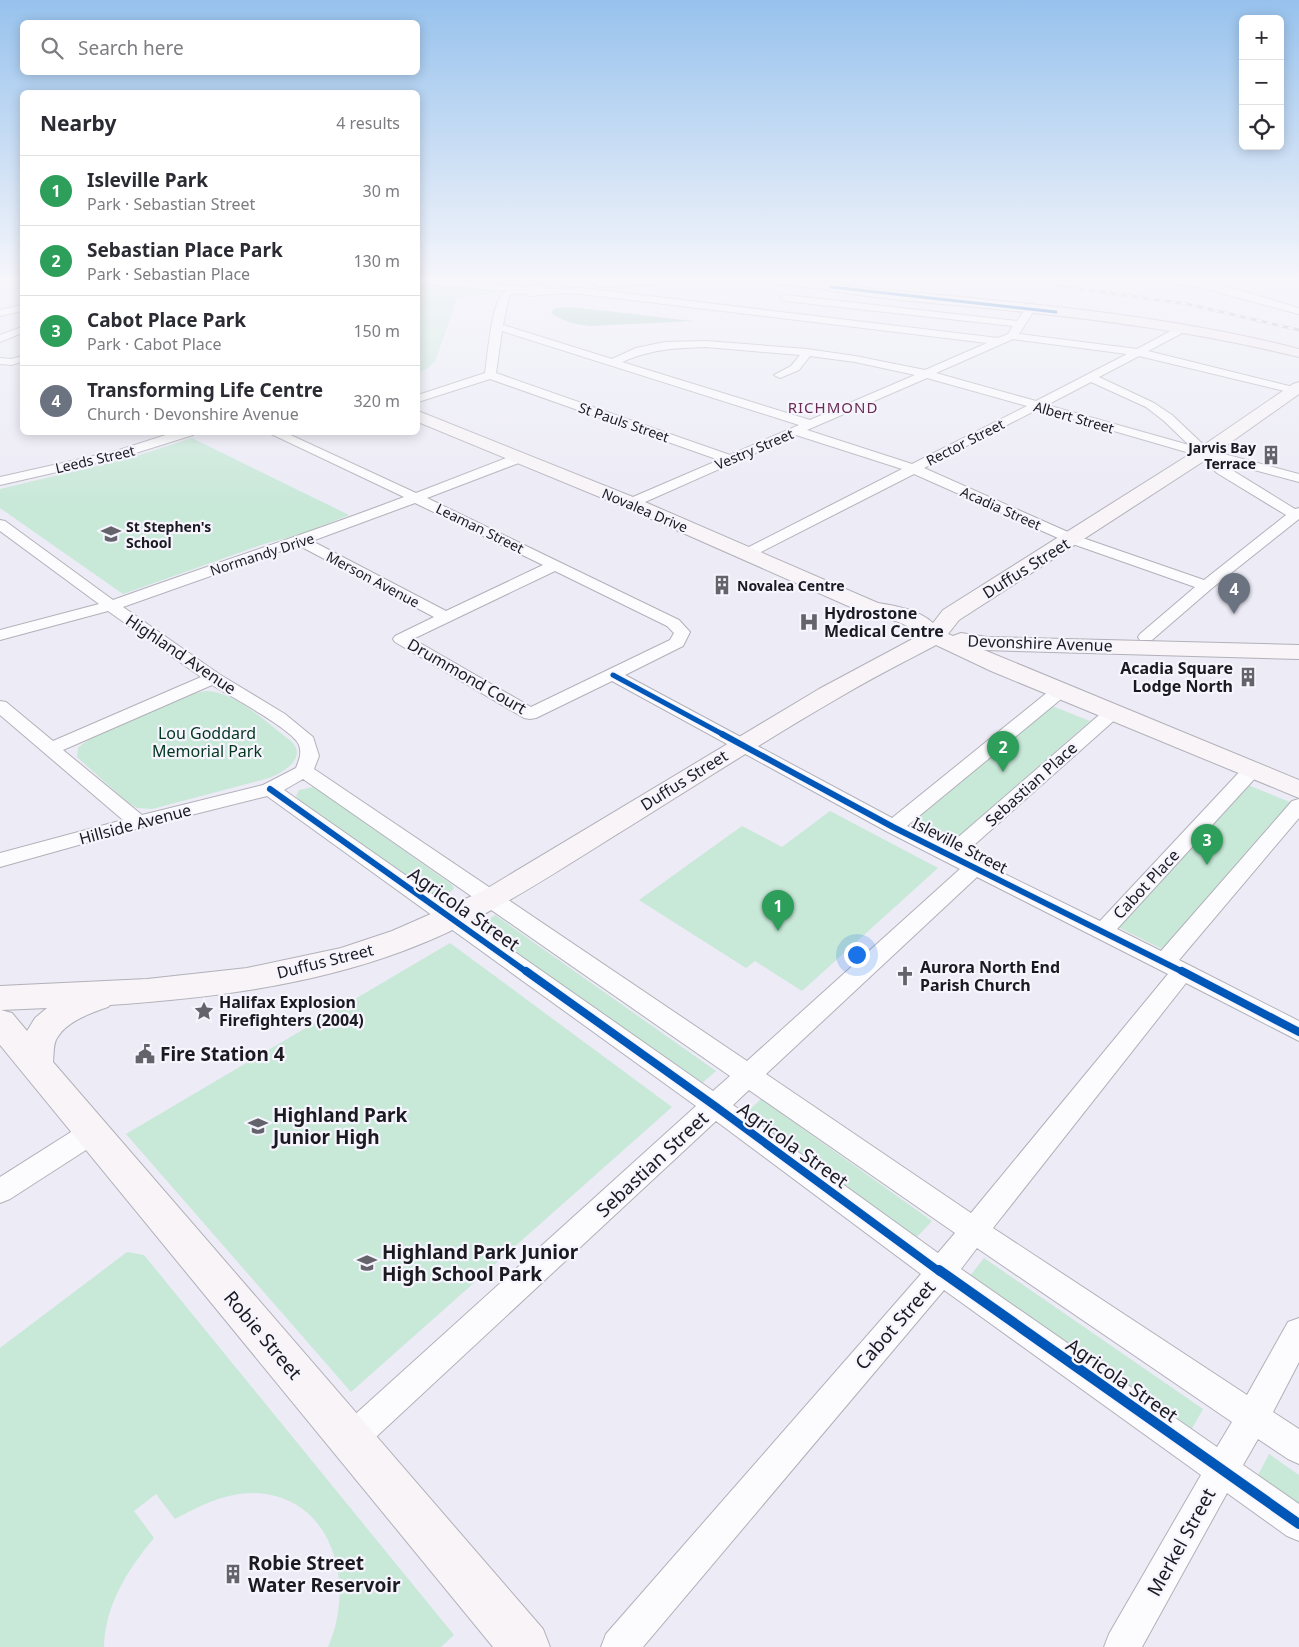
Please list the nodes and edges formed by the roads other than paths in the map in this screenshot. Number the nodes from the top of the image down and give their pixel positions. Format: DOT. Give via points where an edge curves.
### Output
graph roads {
  1 [pos="493,354"];
  2 [pos="587,354"];
  3 [pos="631,354"];
  4 [pos="806,354"];
  5 [pos="818,354"];
  6 [pos="967,354"];
  7 [pos="1134,354"];
  8 [pos="1145,354"];
  9 [pos="20,360"];
  10 [pos="0,361"];
  11 [pos="613,362"];
  12 [pos="923,373"];
  13 [pos="490,375"];
  14 [pos="780,375"];
  15 [pos="1090,377"];
  16 [pos="1296,388"];
  17 [pos="420,398"];
  18 [pos="1036,406"];
  19 [pos="420,417"];
  20 [pos="809,424"];
  21 [pos="796,430"];
  22 [pos="179,435"];
  23 [pos="280,435"];
  24 [pos="1204,453"];
  25 [pos="519,458"];
  26 [pos="729,459"];
  27 [pos="912,468"];
  28 [pos="1299,478"];
  29 [pos="0,481"];
  30 [pos="416,498"];
  31 [pos="631,503"];
  32 [pos="1298,511"];
  33 [pos="0,524"];
  34 [pos="1072,539"];
  35 [pos="299,540"];
  36 [pos="746,554"];
  37 [pos="556,565"];
  38 [pos="1206,586"];
  39 [pos="111,606"];
  40 [pos="447,618"];
  41 [pos="682,632"];
  42 [pos="0,635"];
  43 [pos="935,636"];
  44 [pos="1146,637"];
  45 [pos="1299,643"];
  46 [pos="1299,652"];
  47 [pos="613,675"];
  48 [pos="213,678"];
  49 [pos="1060,691"];
  50 [pos="0,706"];
  51 [pos="1112,712"];
  52 [pos="743,744"];
  53 [pos="49,748"];
  54 [pos="304,771"];
  55 [pos="1251,771"];
  56 [pos="270,789"];
  57 [pos="1299,790"];
  58 [pos="1299,805"];
  59 [pos="138,822"];
  60 [pos="893,827"];
  61 [pos="951,855"];
  62 [pos="0,860"];
  63 [pos="974,868"];
  64 [pos="491,899"];
  65 [pos="452,918"];
  66 [pos="1102,932"];
  67 [pos="1173,967"];
  68 [pos="120,992"];
  69 [pos="0,998"];
  70 [pos="0,1022"];
  71 [pos="1299,1032"];
  72 [pos="36,1065"];
  73 [pos="747,1075"];
  74 [pos="715,1106"];
  75 [pos="91,1133"];
  76 [pos="0,1191"];
  77 [pos="975,1230"];
  78 [pos="941,1272"];
  79 [pos="1299,1332"];
  80 [pos="1253,1416"];
  81 [pos="351,1439"];
  82 [pos="1299,1448"];
  83 [pos="1222,1469"];
  84 [pos="1299,1524"];
  85 [pos="525,1647"];
  86 [pos="619,1647"];
  87 [pos="1122,1647"];
  1 -- 13 [label="street"];
  2 -- 11 [label="street"];
  3 -- 11 [label="street, Albert Street"];
  4 -- 14 [label="street" via="795,368"];
  5 -- 12 [label="street, Albert Street"];
  6 -- 12 [label="street, Vestry Street"];
  7 -- 15 [label="street, Rector Street"];
  8 -- 16 [label="street"];
  9 -- 10 [label="street"];
  11 -- 20 [label="street"];
  12 -- 18 [label="street, Albert Street"];
  12 -- 20 [label="street, Vestry Street"];
  13 -- 17 [label="street"];
  13 -- 26 [label="street, St Pauls Street"];
  15 -- 18 [label="street, Rector Street"];
  15 -- 24 [label="street" via="1150,405"];
  16 -- 24 [label="street, Duffus Street"];
  18 -- 24 [label="street, Albert Street"];
  18 -- 27 [label="street, Rector Street"];
  19 -- 25 [label="street, Novalea Drive"];
  20 -- 21 [label="street, Vestry Street"];
  21 -- 26 [label="street, Vestry Street"];
  21 -- 27 [label="street, Acadia Street"];
  22 -- 29 [label="street, Leeds Street" via="119,454"];
  23 -- 30 [label="street, Leaman Street"];
  24 -- 28 [label="street, Albert Street"];
  24 -- 32 [label="street" via="1222,470"];
  24 -- 34 [label="street, Duffus Street"];
  25 -- 30 [label="street, Normandy Drive"];
  25 -- 31 [label="street, Novalea Drive"];
  26 -- 31 [label="street, Vestry Street"];
  27 -- 34 [label="street, Acadia Street"];
  27 -- 36 [label="street, Rector Street"];
  30 -- 35 [label="street, Normandy Drive"];
  30 -- 37 [label="street, Leaman Street"];
  31 -- 36 [label="street, Novalea Drive"];
  32 -- 38 [label="street"];
  33 -- 39 [label="street, Highland Avenue"];
  34 -- 38 [label="street, Acadia Street"];
  34 -- 43 [label="street, Duffus Street" via="951,615"];
  35 -- 39 [label="street, Normandy Drive"];
  35 -- 40 [label="street, Merson Avenue"];
  36 -- 43 [label="street, Novalea Drive" via="872,608 878,619 905,631"];
  37 -- 40 [label="street, Drummond Court"];
  37 -- 41 [label="street, Leaman Street" via="673,623"];
  38 -- 44 [label="street"];
  39 -- 42 [label="street, Normandy Drive"];
  39 -- 48 [label="street, Highland Avenue"];
  40 -- 47 [label="street, Drummond Court" via="401,639 530,714"];
  41 -- 47 [label="street, Drummond Court" via="676,643"];
  43 -- 44 [label="street, Devonshire Avenue" via="972,633"];
  43 -- 46 [label="street, Devonshire Avenue" via="987,644"];
  43 -- 49 [label="street"];
  43 -- 52 [label="street, Duffus Street"];
  44 -- 45 [label="street, Devonshire Avenue"];
  47 -- 52 [label="street, Isleville Street"];
  48 -- 53 [label="street"];
  48 -- 54 [label="street, Highland Avenue" via="278,718 307,741 310,756"];
  49 -- 51 [label="street"];
  49 -- 60 [label="street"];
  50 -- 53 [label="street"];
  51 -- 55 [label="street"];
  51 -- 61 [label="street, Sebastian Place"];
  52 -- 60 [label="street, Isleville Street"];
  52 -- 64 [label="street, Duffus Street"];
  53 -- 59 [label="street"];
  54 -- 56 [label="street"];
  54 -- 64 [label="street, Agricola Street"];
  55 -- 57 [label="street"];
  55 -- 66 [label="street, Cabot Place"];
  56 -- 59 [label="street, Hillside Avenue"];
  56 -- 65 [label="street, Agricola Street"];
  58 -- 67 [label="street"];
  59 -- 62 [label="street, Hillside Avenue"];
  60 -- 61 [label="street, Isleville Street"];
  61 -- 63 [label="street, Isleville Street"];
  63 -- 66 [label="street, Isleville Street"];
  63 -- 73 [label="street, Sebastian Street"];
  64 -- 65 [label="street, Duffus Street"];
  64 -- 73 [label="street, Agricola Street"];
  65 -- 68 [label="street, Duffus Street" via="389,944 302,968 221,982"];
  65 -- 74 [label="street, Agricola Street"];
  66 -- 67 [label="street, Isleville Street"];
  67 -- 71 [label="street, Isleville Street"];
  67 -- 77 [label="street, Cabot Street"];
  68 -- 69 [label="street, Duffus Street"];
  68 -- 72 [label="street" via="74,1007 53,1020 41,1036"];
  70 -- 72 [label="street, Robie Street"];
  72 -- 75 [label="street, Robie Street"];
  73 -- 74 [label="street, Sebastian Street"];
  73 -- 77 [label="street, Agricola Street"];
  74 -- 78 [label="street, Agricola Street"];
  74 -- 81 [label="street, Sebastian Street"];
  75 -- 76 [label="street"];
  75 -- 81 [label="street, Robie Street"];
  77 -- 78 [label="street, Cabot Street"];
  77 -- 80 [label="street, Agricola Street"];
  78 -- 83 [label="street, Agricola Street"];
  78 -- 86 [label="street, Cabot Street"];
  79 -- 80 [label="street, Merkel Street"];
  80 -- 82 [label="street, Agricola Street"];
  80 -- 83 [label="street, Merkel Street"];
  81 -- 85 [label="street, Robie Street"];
  83 -- 84 [label="street, Agricola Street"];
  83 -- 87 [label="street, Merkel Street"];
}
